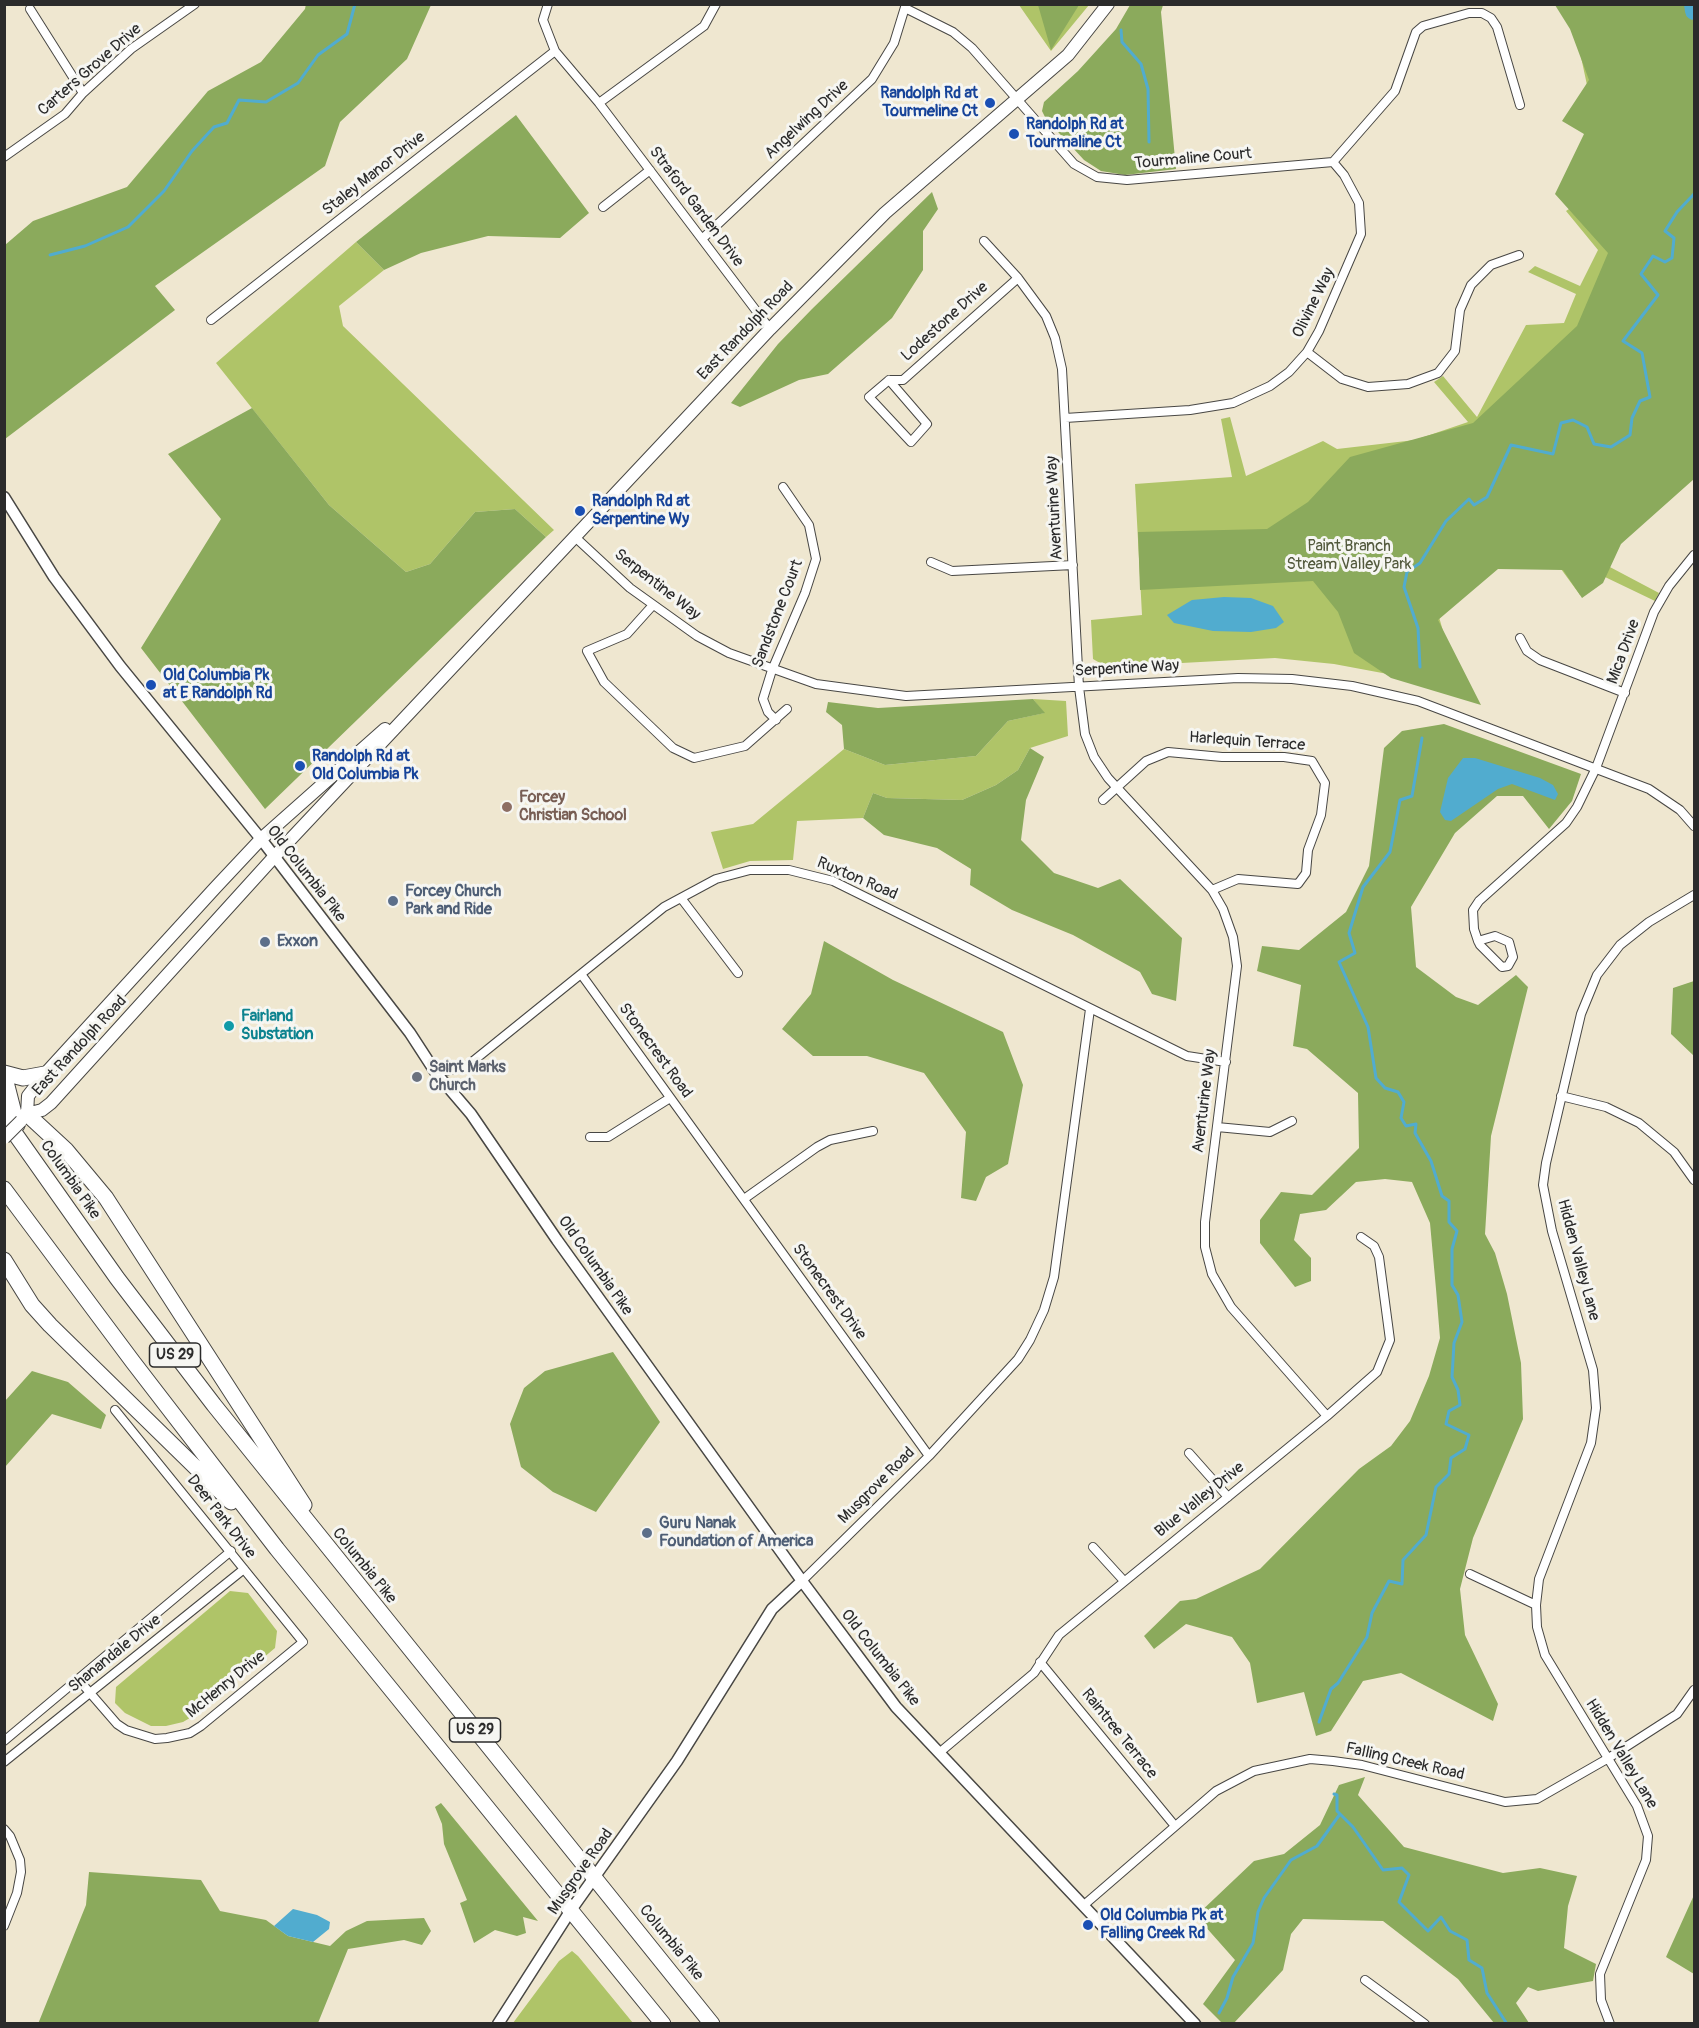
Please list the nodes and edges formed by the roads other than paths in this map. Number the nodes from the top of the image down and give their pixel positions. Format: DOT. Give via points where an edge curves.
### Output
graph roads {
  1 [pos="195,4"];
  2 [pos="548,4"];
  3 [pos="716,4"];
  4 [pos="1108,4"];
  5 [pos="906,6"];
  6 [pos="30,9"];
  7 [pos="555,51"];
  8 [pos="83,93"];
  9 [pos="1017,99"];
  10 [pos="599,103"];
  11 [pos="1520,105"];
  12 [pos="4,157"];
  13 [pos="1333,162"];
  14 [pos="650,170"];
  15 [pos="603,207"];
  16 [pos="702,239"];
  17 [pos="984,241"];
  18 [pos="1519,255"];
  19 [pos="1018,278"];
  20 [pos="211,320"];
  21 [pos="770,329"];
  22 [pos="1307,352"];
  23 [pos="889,380"];
  24 [pos="1065,418"];
  25 [pos="783,487"];
  26 [pos="4,497"];
  27 [pos="575,537"];
  28 [pos="1695,555"];
  29 [pos="931,562"];
  30 [pos="1073,565"];
  31 [pos="653,605"];
  32 [pos="1520,638"];
  33 [pos="772,670"];
  34 [pos="1079,687"];
  35 [pos="1625,693"];
  36 [pos="423,698"];
  37 [pos="787,709"];
  38 [pos="776,720"];
  39 [pos="1596,768"];
  40 [pos="1118,788"];
  41 [pos="1103,800"];
  42 [pos="1695,826"];
  43 [pos="261,839"];
  44 [pos="274,857"];
  45 [pos="1212,890"];
  46 [pos="1695,895"];
  47 [pos="681,898"];
  48 [pos="1478,940"];
  49 [pos="738,973"];
  50 [pos="581,974"];
  51 [pos="1090,1010"];
  52 [pos="1226,1062"];
  53 [pos="436,1073"];
  54 [pos="4,1074"];
  55 [pos="45,1074"];
  56 [pos="1561,1096"];
  57 [pos="670,1098"];
  58 [pos="17,1118"];
  59 [pos="1292,1121"];
  60 [pos="1217,1128"];
  61 [pos="873,1131"];
  62 [pos="590,1137"];
  63 [pos="4,1138"];
  64 [pos="704,1147"];
  65 [pos="1695,1180"];
  66 [pos="4,1189"];
  67 [pos="744,1199"];
  68 [pos="1360,1237"];
  69 [pos="4,1260"];
  70 [pos="115,1410"];
  71 [pos="1328,1416"];
  72 [pos="1189,1453"];
  73 [pos="929,1456"];
  74 [pos="1228,1497"];
  75 [pos="1093,1547"];
  76 [pos="277,1549"];
  77 [pos="231,1551"];
  78 [pos="244,1569"];
  79 [pos="1470,1574"];
  80 [pos="802,1581"];
  81 [pos="1124,1581"];
  82 [pos="355,1583"];
  83 [pos="1536,1605"];
  84 [pos="303,1642"];
  85 [pos="1040,1662"];
  86 [pos="78,1679"];
  87 [pos="1695,1690"];
  88 [pos="90,1694"];
  89 [pos="4,1741"];
  90 [pos="939,1753"];
  91 [pos="1607,1759"];
  92 [pos="4,1762"];
  93 [pos="1175,1826"];
  94 [pos="4,1829"];
  95 [pos="594,1877"];
  96 [pos="1084,1905"];
  97 [pos="571,1910"];
  98 [pos="4,1926"];
  99 [pos="1365,1980"];
  100 [pos="1606,2022"];
  101 [pos="498,2024"];
  102 [pos="663,2024"];
  103 [pos="712,2024"];
  104 [pos="1195,2024"];
  105 [pos="1425,2024"];
  1 -- 8 [label="street, Carters Grove Drive" via="131,49"];
  2 -- 7 [label="street, Straford Garden Drive" via="543,20"];
  3 -- 10 [label="street" via="704,26"];
  4 -- 9 [label="main road, East Randolph Road" via="1068,54"];
  5 -- 9 [label="street, Tourmaline Court" via="953,32"];
  5 -- 16 [label="street, Angelwing Drive" via="894,43 872,79"];
  6 -- 8 [label="street"];
  7 -- 10 [label="street, Straford Garden Drive"];
  7 -- 20 [label="street, Staley Manor Drive"];
  8 -- 12 [label="street, Carters Grove Drive" via="65,114"];
  9 -- 13 [label="street, Tourmaline Court" via="1074,164 1097,177 1127,180"];
  9 -- 21 [label="main road, East Randolph Road" via="885,213"];
  10 -- 14 [label="street, Straford Garden Drive"];
  11 -- 13 [label="street" via="1491,18 1469,13 1423,26 1416,32 1395,91"];
  13 -- 22 [label="street, Olivine Way" via="1359,203 1361,234"];
  14 -- 15 [label="street"];
  14 -- 16 [label="street, Straford Garden Drive"];
  16 -- 21 [label="street, Straford Garden Drive"];
  17 -- 19 [label="street, Aventurine Way"];
  18 -- 22 [label="street" via="1491,266 1471,285 1460,310 1455,351 1438,374 1408,384 1368,387 1342,379"];
  19 -- 23 [label="street, Lodestone Drive" via="903,380"];
  19 -- 24 [label="street, Aventurine Way" via="1046,316 1055,338 1062,369"];
  21 -- 27 [label="main road, East Randolph Road"];
  22 -- 24 [label="street, Olivine Way" via="1270,386 1233,403 1190,410"];
  23 -- 23 [label="street, Lodestone Drive" via="869,397 911,442 927,424"];
  24 -- 30 [label="street, Aventurine Way"];
  25 -- 33 [label="street, Sandstone Court" via="809,525 816,559"];
  26 -- 43 [label="main road, Old Columbia Pike" via="54,577 120,666"];
  27 -- 31 [label="street, Serpentine Way"];
  27 -- 36 [label="main road, East Randolph Road"];
  28 -- 35 [label="street, Mica Drive" via="1669,586 1654,612"];
  29 -- 30 [label="street" via="952,571"];
  30 -- 34 [label="street, Aventurine Way"];
  31 -- 33 [label="street, Serpentine Way" via="713,644"];
  31 -- 38 [label="street" via="627,634 587,651 604,682 673,748 694,758 746,746"];
  32 -- 35 [label="street" via="1527,651 1540,660"];
  33 -- 34 [label="street, Serpentine Way" via="816,684 906,696"];
  33 -- 38 [label="street, Sandstone Court" via="763,699"];
  34 -- 39 [label="street, Serpentine Way" via="1238,678 1352,686 1418,701"];
  34 -- 40 [label="street, Aventurine Way" via="1085,734 1094,757"];
  35 -- 39 [label="street, Mica Drive"];
  36 -- 43 [label="main road, East Randolph Road"];
  36 -- 44 [label="main road, East Randolph Road"];
  37 -- 38 [label="street"];
  39 -- 42 [label="street, Serpentine Way" via="1649,789 1680,810"];
  39 -- 48 [label="street, Mica Drive" via="1566,823 1479,901 1473,910"];
  40 -- 41 [label="street"];
  40 -- 45 [label="street, Aventurine Way"];
  40 -- 45 [label="street, Harlequin Terrace" via="1146,760 1168,752 1312,761 1325,783 1306,873 1298,884 1238,879"];
  43 -- 44 [label="main road, Old Columbia Pike"];
  43 -- 55 [label="main road, East Randolph Road"];
  44 -- 53 [label="main road, Old Columbia Pike"];
  44 -- 58 [label="main road, East Randolph Road" via="51,1103"];
  45 -- 52 [label="street, Aventurine Way" via="1233,937 1237,966"];
  46 -- 56 [label="street, Hidden Valley Lane" via="1649,922 1620,945 1597,975 1581,1014"];
  47 -- 49 [label="street"];
  47 -- 50 [label="street, Ruxton Road" via="664,907"];
  47 -- 51 [label="street, Ruxton Road" via="716,879 750,870 808,873 882,904"];
  50 -- 53 [label="street, Ruxton Road" via="467,1066"];
  50 -- 57 [label="street, Stonecrest Road"];
  51 -- 52 [label="street, Ruxton Road" via="1187,1056"];
  51 -- 73 [label="street, Musgrove Road" via="1054,1277 1044,1310 1018,1359"];
  52 -- 60 [label="street, Aventurine Way"];
  53 -- 80 [label="main road, Old Columbia Pike" via="471,1114"];
  54 -- 55 [label="highway" via="23,1078"];
  54 -- 58 [label="highway"];
  55 -- 58 [label="main road, East Randolph Road"];
  56 -- 65 [label="street" via="1606,1107 1638,1123 1674,1152"];
  56 -- 83 [label="street, Hidden Valley Lane" via="1543,1185 1552,1231 1593,1370 1596,1408 1591,1443 1539,1579"];
  57 -- 62 [label="street" via="608,1137"];
  57 -- 64 [label="street, Stonecrest Road"];
  58 -- 63 [label="main road, bridge"];
  58 -- 82 [label="highway, Columbia Pike / US 29" via="164,1342"];
  58 -- 82 [label="highway" via="66,1150 106,1198"];
  59 -- 60 [label="street" via="1270,1132"];
  60 -- 71 [label="street, Aventurine Way" via="1204,1222 1212,1274 1231,1307"];
  61 -- 67 [label="street" via="830,1140"];
  64 -- 67 [label="street, Stonecrest Drive"];
  66 -- 76 [label="highway, US 29"];
  67 -- 73 [label="street, Stonecrest Drive"];
  68 -- 71 [label="street, Blue Valley Drive" via="1374,1246 1379,1257 1390,1340 1377,1372"];
  69 -- 76 [label="highway" via="32,1305 62,1338"];
  70 -- 77 [label="street, Deer Park Drive"];
  71 -- 74 [label="street, Blue Valley Drive"];
  72 -- 74 [label="street"];
  73 -- 80 [label="street, Musgrove Road"];
  74 -- 81 [label="street, Blue Valley Drive"];
  75 -- 81 [label="street"];
  76 -- 97 [label="highway, US 29"];
  77 -- 78 [label="street, Deer Park Drive"];
  77 -- 86 [label="street, Shanandale Drive"];
  78 -- 84 [label="street, Deer Park Drive"];
  78 -- 88 [label="street, Shanandale Drive"];
  79 -- 83 [label="street"];
  80 -- 90 [label="main road, Old Columbia Pike" via="896,1707"];
  80 -- 95 [label="main road, Musgrove Road" via="772,1610 677,1761"];
  81 -- 85 [label="street, Blue Valley Drive" via="1059,1635"];
  82 -- 95 [label="highway, Columbia Pike / US 29"];
  83 -- 91 [label="street, Hidden Valley Lane" via="1545,1655"];
  84 -- 88 [label="street, McHenry Drive" via="190,1733 155,1738 126,1730"];
  85 -- 90 [label="street, Blue Valley Drive" via="1034,1673"];
  85 -- 93 [label="street, Raintree Terrace"];
  86 -- 88 [label="street, McHenry Drive"];
  86 -- 89 [label="street, Shanandale Drive"];
  87 -- 91 [label="street, Falling Creek Road" via="1677,1714"];
  88 -- 92 [label="street, Shanandale Drive"];
  90 -- 96 [label="main road, Old Columbia Pike"];
  91 -- 93 [label="street, Falling Creek Road" via="1537,1799 1504,1802 1362,1765 1310,1759 1288,1762 1254,1771 1216,1791"];
  91 -- 100 [label="street, Hidden Valley Lane" via="1637,1806 1648,1836 1646,1860 1600,1974 1600,2000"];
  93 -- 96 [label="street, Falling Creek Road"];
  94 -- 98 [label="street" via="20,1860 21,1872"];
  95 -- 97 [label="main road, Musgrove Road"];
  95 -- 103 [label="highway, Columbia Pike / US 29"];
  96 -- 104 [label="main road, Old Columbia Pike"];
  97 -- 101 [label="main road, Musgrove Road"];
  97 -- 102 [label="highway, US 29"];
  99 -- 105 [label="street"];
}
